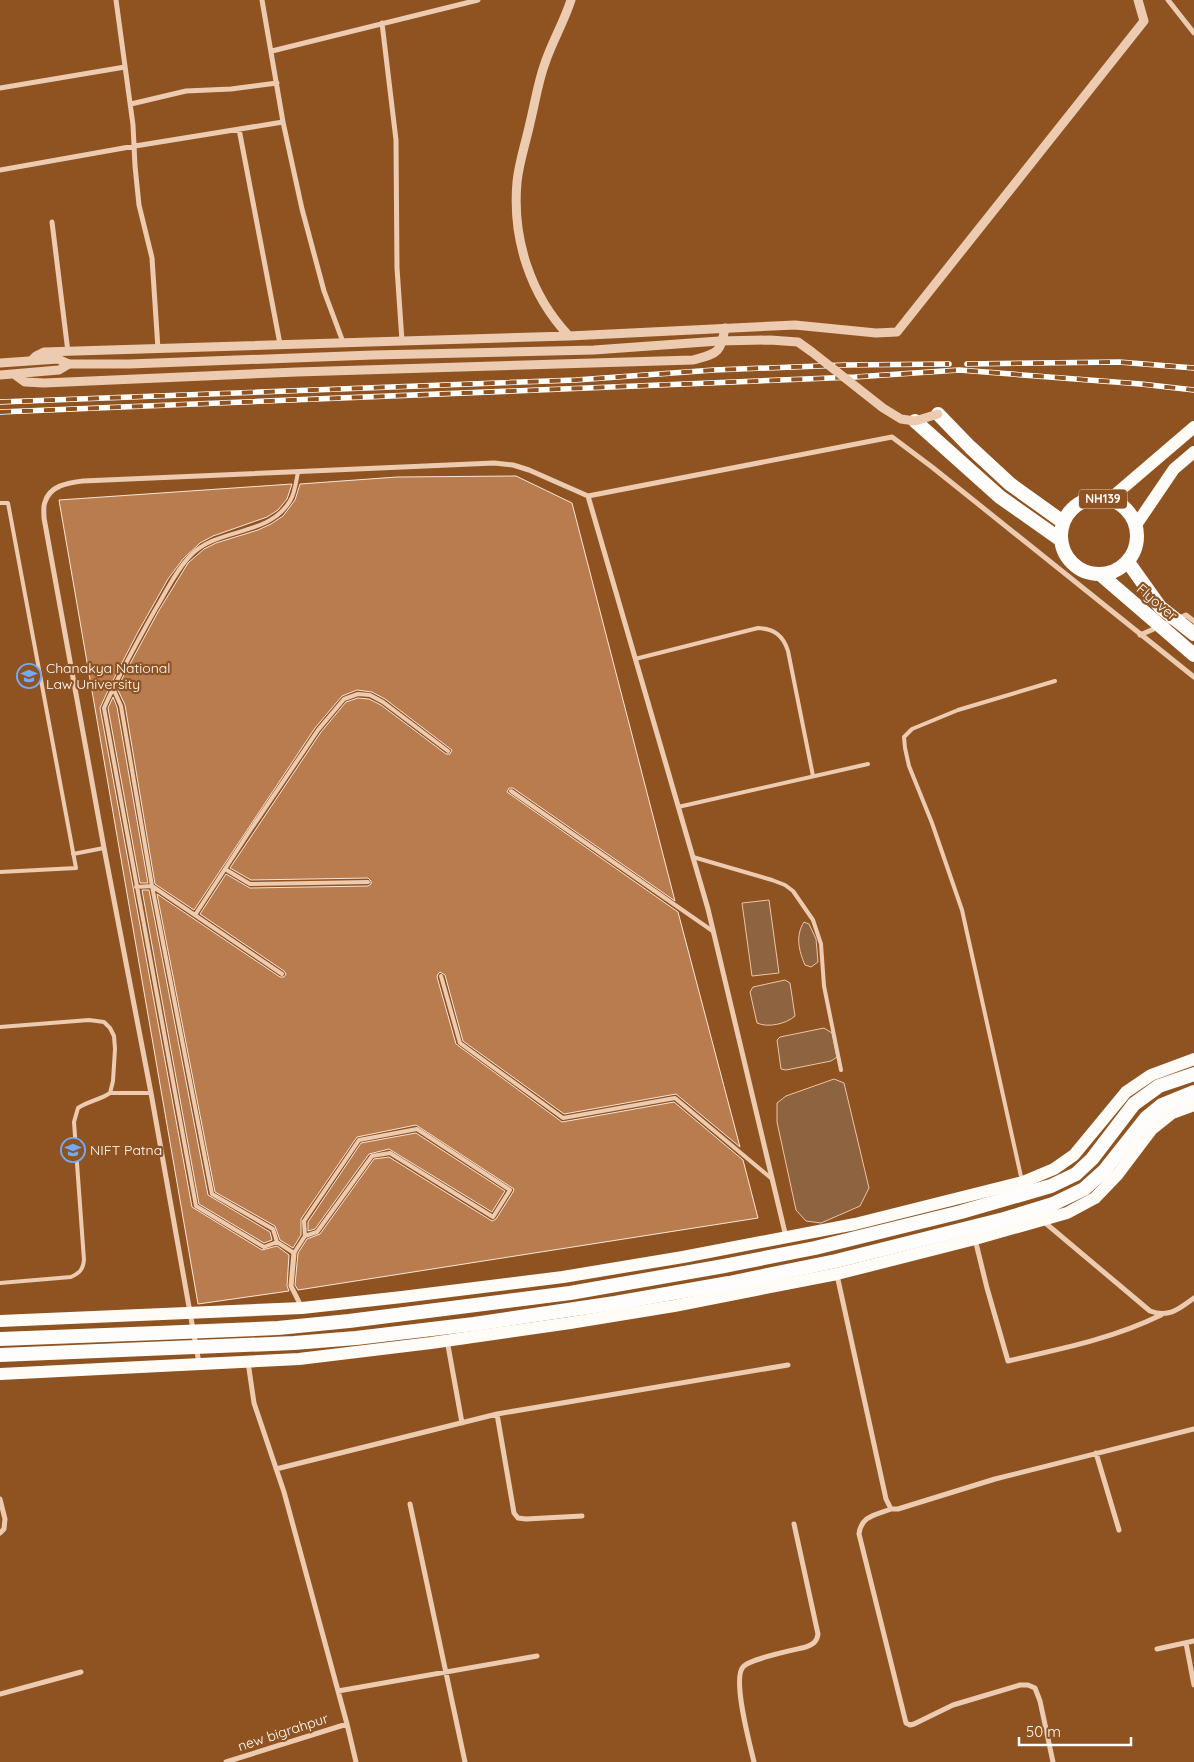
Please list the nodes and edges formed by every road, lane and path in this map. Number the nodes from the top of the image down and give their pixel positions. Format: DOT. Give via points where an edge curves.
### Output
graph roads {
  1 [pos="116,0"];
  2 [pos="262,0"];
  3 [pos="478,0"];
  4 [pos="571,0"];
  5 [pos="1138,0"];
  6 [pos="1168,0"];
  7 [pos="382,23"];
  8 [pos="1194,33"];
  9 [pos="272,51"];
  10 [pos="125,67"];
  11 [pos="277,83"];
  12 [pos="0,88"];
  13 [pos="130,104"];
  14 [pos="283,122"];
  15 [pos="239,129"];
  16 [pos="135,146"];
  17 [pos="0,170"];
  18 [pos="52,222"];
  19 [pos="725,328"];
  20 [pos="569,336"];
  21 [pos="343,342"];
  22 [pos="402,342"];
  23 [pos="280,344"];
  24 [pos="158,349"];
  25 [pos="68,352"];
  26 [pos="32,360"];
  27 [pos="0,363"];
  28 [pos="69,364"];
  29 [pos="14,374"];
  30 [pos="0,375"];
  31 [pos="938,414"];
  32 [pos="915,421"];
  33 [pos="1194,427"];
  34 [pos="1194,452"];
  35 [pos="298,472"];
  36 [pos="588,496"];
  37 [pos="1110,499"];
  38 [pos="0,503"];
  39 [pos="1063,522"];
  40 [pos="1136,525"];
  41 [pos="1061,540"];
  42 [pos="1128,562"];
  43 [pos="1100,574"];
  44 [pos="1194,621"];
  45 [pos="1194,634"];
  46 [pos="1140,635"];
  47 [pos="1194,655"];
  48 [pos="635,659"];
  49 [pos="1194,677"];
  50 [pos="1055,681"];
  51 [pos="113,688"];
  52 [pos="448,751"];
  53 [pos="868,764"];
  54 [pos="813,776"];
  55 [pos="511,791"];
  56 [pos="678,807"];
  57 [pos="104,848"];
  58 [pos="73,854"];
  59 [pos="693,857"];
  60 [pos="225,869"];
  61 [pos="0,872"];
  62 [pos="368,882"];
  63 [pos="152,886"];
  64 [pos="136,887"];
  65 [pos="195,916"];
  66 [pos="714,932"];
  67 [pos="282,974"];
  68 [pos="441,976"];
  69 [pos="0,1027"];
  70 [pos="1194,1059"];
  71 [pos="841,1070"];
  72 [pos="1194,1074"];
  73 [pos="1194,1092"];
  74 [pos="110,1093"];
  75 [pos="151,1093"];
  76 [pos="1194,1105"];
  77 [pos="772,1179"];
  78 [pos="1023,1182"];
  79 [pos="963,1198"];
  80 [pos="1031,1198"];
  81 [pos="1035,1205"];
  82 [pos="968,1214"];
  83 [pos="1043,1221"];
  84 [pos="970,1222"];
  85 [pos="305,1236"];
  86 [pos="786,1238"];
  87 [pos="975,1239"];
  88 [pos="277,1242"];
  89 [pos="294,1253"];
  90 [pos="837,1274"];
  91 [pos="0,1283"];
  92 [pos="1194,1298"];
  93 [pos="302,1308"];
  94 [pos="191,1313"];
  95 [pos="1161,1315"];
  96 [pos="0,1321"];
  97 [pos="0,1339"];
  98 [pos="447,1340"];
  99 [pos="0,1355"];
  100 [pos="248,1361"];
  101 [pos="199,1364"];
  102 [pos="788,1365"];
  103 [pos="0,1374"];
  104 [pos="497,1414"];
  105 [pos="462,1423"];
  106 [pos="1194,1429"];
  107 [pos="1096,1453"];
  108 [pos="276,1469"];
  109 [pos="0,1499"];
  110 [pos="410,1504"];
  111 [pos="890,1509"];
  112 [pos="582,1516"];
  113 [pos="794,1524"];
  114 [pos="1119,1530"];
  115 [pos="0,1533"];
  116 [pos="1194,1641"];
  117 [pos="1186,1643"];
  118 [pos="1157,1649"];
  119 [pos="537,1656"];
  120 [pos="81,1672"];
  121 [pos="445,1672"];
  122 [pos="1194,1684"];
  123 [pos="338,1691"];
  124 [pos="0,1694"];
  125 [pos="347,1724"];
  126 [pos="1051,1761"];
  127 [pos="226,1762"];
  128 [pos="356,1762"];
  129 [pos="465,1762"];
  130 [pos="754,1762"];
  1 -- 10 [label="street"];
  2 -- 9 [label="street"];
  3 -- 7 [label="street"];
  4 -- 20 [label="street" via="544,65 521,162 517,201 517,224 533,285 556,322"];
  5 -- 19 [label="street" via="1144,21 897,332 795,325"];
  6 -- 8 [label="street"];
  7 -- 9 [label="street"];
  7 -- 22 [label="street" via="396,140"];
  9 -- 11 [label="street"];
  10 -- 12 [label="street"];
  10 -- 13 [label="street"];
  11 -- 13 [label="street" via="186,91"];
  11 -- 14 [label="street"];
  13 -- 16 [label="street"];
  14 -- 15 [label="street"];
  14 -- 21 [label="street" via="304,219 324,291"];
  15 -- 16 [label="street"];
  15 -- 23 [label="street"];
  16 -- 17 [label="street"];
  16 -- 24 [label="street" via="139,205 152,258"];
  18 -- 25 [label="street"];
  19 -- 20 [label="street"];
  19 -- 29 [label="street" via="721,348 712,355 693,360 44,383 25,382"];
  20 -- 22 [label="street"];
  21 -- 22 [label="street"];
  21 -- 23 [label="street"];
  23 -- 24 [label="street"];
  24 -- 25 [label="street"];
  25 -- 26 [label="street" via="44,352"];
  26 -- 27 [label="street"];
  26 -- 28 [label="street" via="58,359"];
  28 -- 29 [label="street" via="58,370"];
  28 -- 32 [label="street, bridge" via="594,350 770,340 798,342 883,408 901,419"];
  29 -- 30 [label="street"];
  31 -- 32 [label="street, bridge"];
  31 -- 39 [label="highway" via="1010,484"];
  32 -- 41 [label="highway" via="1000,497"];
  33 -- 37 [label="main road"];
  34 -- 40 [label="main road" via="1174,469"];
  35 -- 36 [label="street" via="494,463 529,470"];
  35 -- 51 [label="lane" via="290,500 281,513 252,529 211,541 189,557 167,589"];
  35 -- 57 [label="street" via="66,483 52,490 45,502 44,518"];
  36 -- 46 [label="street" via="892,437"];
  36 -- 48 [label="street"];
  37 -- 39 [label="highway, NH139" via="1091,498 1074,507"];
  37 -- 40 [label="highway, NH139" via="1127,509"];
  38 -- 58 [label="lane" via="8,503"];
  39 -- 41 [label="highway"];
  40 -- 42 [label="highway, NH139" via="1137,545"];
  41 -- 43 [label="highway, Flyover" via="1066,556 1079,569"];
  42 -- 43 [label="highway" via="1114,572"];
  42 -- 45 [label="highway, Flyover, bridge" via="1160,607"];
  43 -- 47 [label="highway, Flyover, bridge"];
  44 -- 46 [label="street" via="1186,615"];
  46 -- 49 [label="street"];
  48 -- 54 [label="lane" via="758,628 778,634 788,651"];
  48 -- 56 [label="street"];
  50 -- 78 [label="lane" via="958,710 912,729 904,737 909,766 962,910"];
  51 -- 63 [label="lane" via="121,706"];
  51 -- 64 [label="lane" via="104,708"];
  52 -- 60 [label="lane" via="370,695 358,694 344,699 318,730"];
  53 -- 54 [label="lane"];
  54 -- 56 [label="lane"];
  55 -- 66 [label="lane"];
  56 -- 59 [label="street"];
  57 -- 58 [label="lane"];
  57 -- 75 [label="street"];
  58 -- 61 [label="lane" via="76,868"];
  59 -- 66 [label="street"];
  59 -- 71 [label="lane" via="785,885 799,898 813,920 821,944 824,986"];
  60 -- 62 [label="lane" via="250,884"];
  60 -- 65 [label="lane"];
  63 -- 64 [label="lane"];
  63 -- 65 [label="lane"];
  63 -- 88 [label="lane" via="212,1194 273,1230"];
  64 -- 88 [label="lane" via="196,1206 264,1247"];
  65 -- 67 [label="lane"];
  66 -- 77 [label="street"];
  68 -- 77 [label="lane" via="460,1043 563,1118 675,1098"];
  69 -- 74 [label="lane" via="89,1020 104,1022 114,1036"];
  70 -- 78 [label="main road" via="1151,1075 1126,1092 1074,1155 1054,1169"];
  72 -- 97 [label="highway, bridge" via="1159,1086 1134,1104 1092,1159 1076,1174 1051,1186 806,1250 590,1289 349,1321 278,1328"];
  73 -- 99 [label="highway, bridge" via="1162,1104 1146,1118 1104,1171 1084,1189 1053,1204 836,1261 615,1303 356,1338"];
  74 -- 75 [label="lane"];
  74 -- 91 [label="lane" via="78,1108 74,1122 83,1268 71,1277"];
  75 -- 94 [label="street"];
  76 -- 83 [label="main road" via="1172,1113 1152,1130 1095,1198"];
  77 -- 86 [label="street"];
  78 -- 79 [label="main road"];
  78 -- 80 [label="street"];
  79 -- 82 [label="street"];
  79 -- 86 [label="main road"];
  81 -- 83 [label="street"];
  83 -- 87 [label="main road"];
  83 -- 95 [label="street" via="1141,1304"];
  84 -- 87 [label="street"];
  85 -- 85 [label="lane" via="304,1221 359,1140 417,1129 510,1190 493,1218 390,1153 372,1156 317,1232"];
  85 -- 89 [label="lane"];
  86 -- 93 [label="main road" via="563,1277"];
  87 -- 90 [label="main road"];
  87 -- 95 [label="street" via="1008,1361 1088,1343"];
  88 -- 89 [label="lane"];
  89 -- 93 [label="street" via="291,1286"];
  90 -- 98 [label="main road" via="674,1306"];
  90 -- 111 [label="street"];
  92 -- 95 [label="street" via="1176,1311"];
  93 -- 94 [label="main road"];
  94 -- 96 [label="main road"];
  94 -- 101 [label="street"];
  98 -- 100 [label="main road" via="298,1359"];
  98 -- 105 [label="street"];
  100 -- 101 [label="main road"];
  100 -- 108 [label="street" via="254,1403"];
  101 -- 103 [label="main road"];
  102 -- 104 [label="street"];
  104 -- 105 [label="street"];
  104 -- 112 [label="street" via="514,1513 518,1518"];
  105 -- 108 [label="street"];
  106 -- 107 [label="street"];
  107 -- 111 [label="street"];
  107 -- 114 [label="street"];
  108 -- 123 [label="street"];
  109 -- 115 [label="street" via="5,1519 4,1530"];
  110 -- 121 [label="street"];
  111 -- 126 [label="street" via="864,1520 859,1534 906,1723 914,1724 953,1705 1028,1685 1035,1688 1040,1701"];
  113 -- 130 [label="street" via="818,1639 806,1647 742,1667 740,1694"];
  116 -- 117 [label="street"];
  117 -- 118 [label="street"];
  117 -- 122 [label="street"];
  119 -- 121 [label="street"];
  120 -- 124 [label="street"];
  121 -- 123 [label="street"];
  121 -- 129 [label="street"];
  123 -- 125 [label="street"];
  125 -- 127 [label="street, new bigrahpur"];
  125 -- 128 [label="street"];
}
